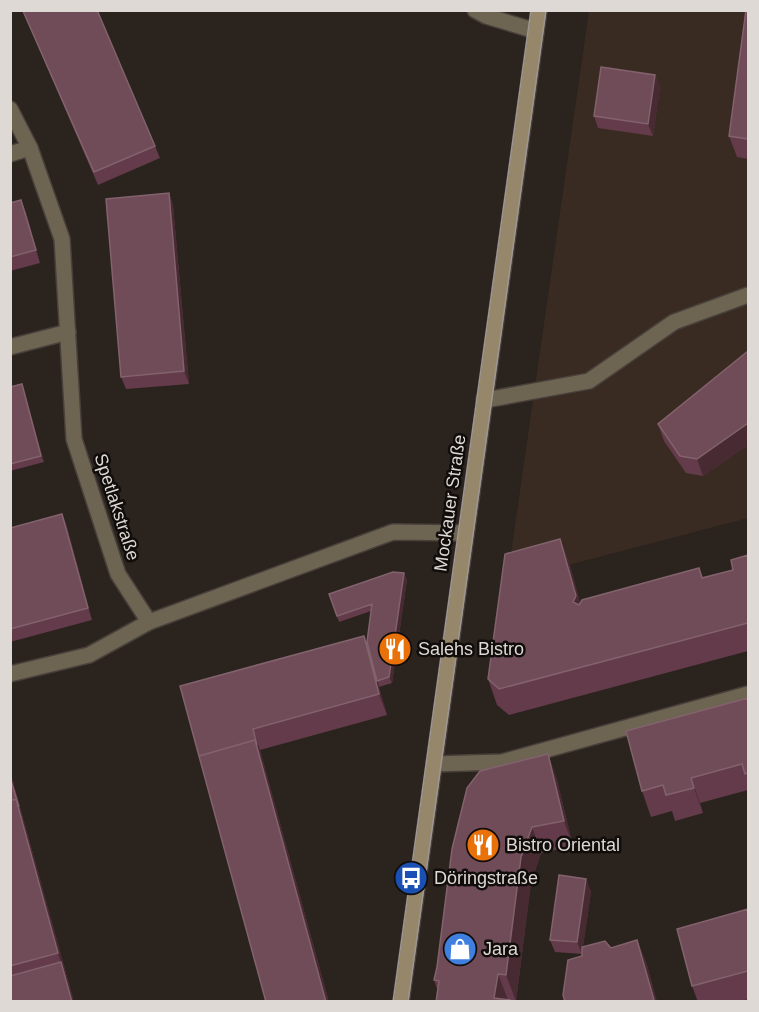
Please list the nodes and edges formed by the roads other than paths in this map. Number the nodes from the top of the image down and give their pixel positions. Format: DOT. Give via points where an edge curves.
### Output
graph roads {
  1 [pos="475,10"];
  2 [pos="539,10"];
  3 [pos="536,31"];
  4 [pos="10,109"];
  5 [pos="30,148"];
  6 [pos="10,154"];
  7 [pos="748,295"];
  8 [pos="68,332"];
  9 [pos="10,347"];
  10 [pos="484,399"];
  11 [pos="465,533"];
  12 [pos="149,622"];
  13 [pos="10,674"];
  14 [pos="748,694"];
  15 [pos="434,764"];
  16 [pos="400,1002"];
  1 -- 3 [label="street"];
  2 -- 3 [label="main road, Mockauer Straße"];
  3 -- 10 [label="main road, Mockauer Straße"];
  4 -- 5 [label="street, Spetlakstraße"];
  5 -- 6 [label="street"];
  5 -- 8 [label="street, Spetlakstraße" via="62,239"];
  7 -- 10 [label="street" via="674,322 589,381"];
  8 -- 9 [label="street"];
  8 -- 12 [label="street, Spetlakstraße" via="74,439 118,574"];
  10 -- 11 [label="main road, Mockauer Straße"];
  11 -- 12 [label="street" via="393,532"];
  11 -- 15 [label="main road, Mockauer Straße"];
  12 -- 13 [label="street" via="89,655"];
  14 -- 15 [label="street" via="502,762"];
  15 -- 16 [label="main road, Mockauer Straße"];
}
